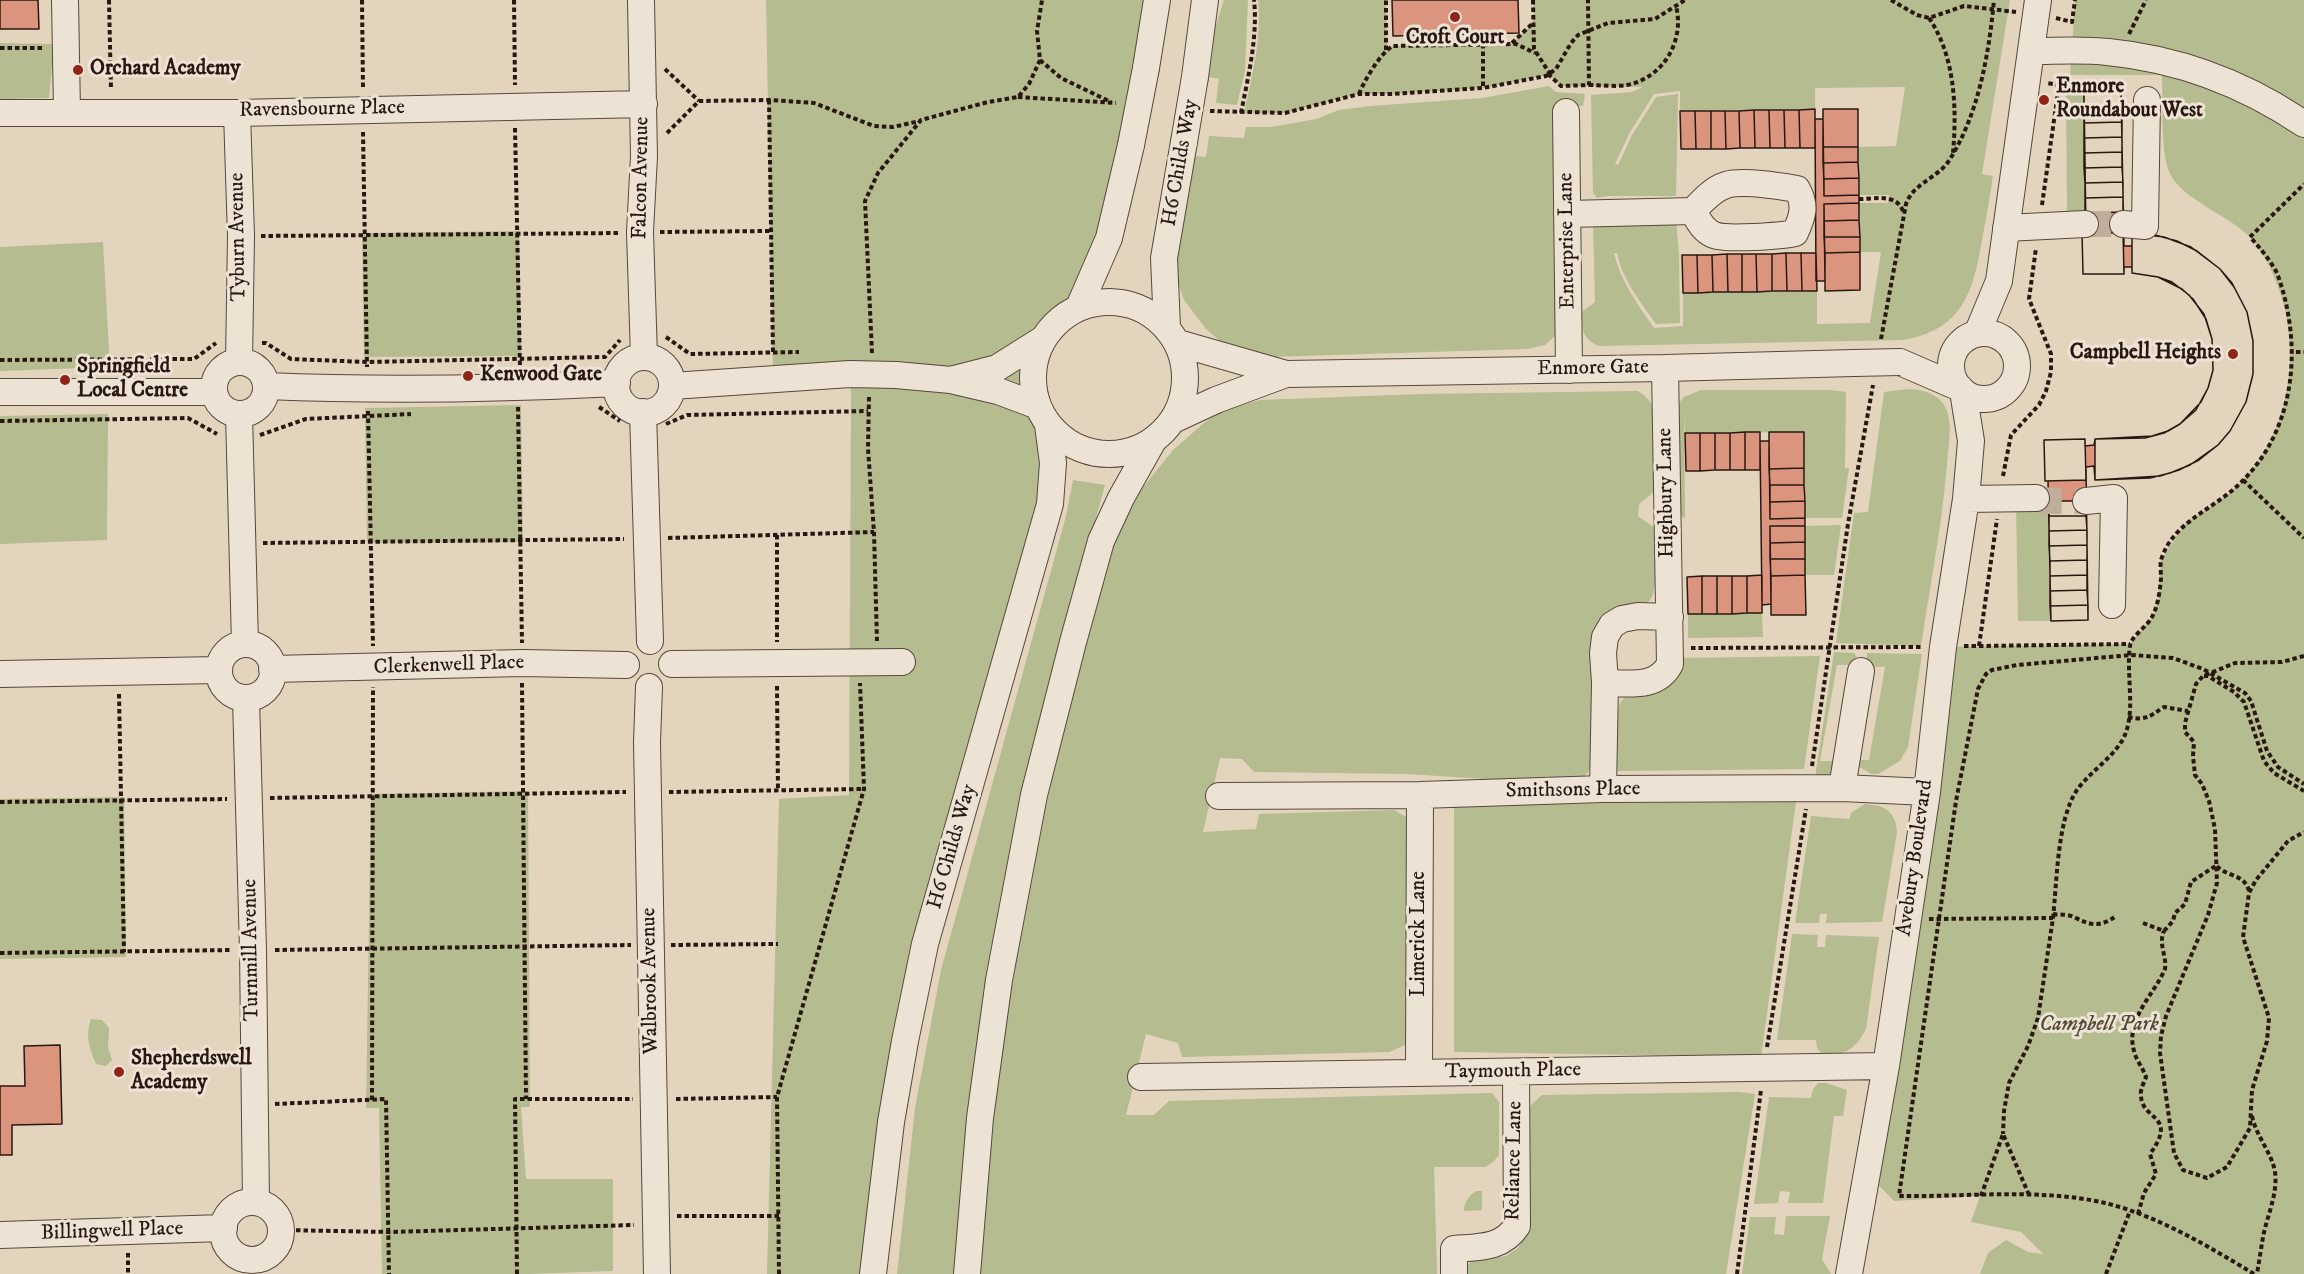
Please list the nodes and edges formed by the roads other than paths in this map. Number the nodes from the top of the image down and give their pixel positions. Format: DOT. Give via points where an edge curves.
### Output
graph roads {
  1 [pos="65,0"];
  2 [pos="641,0"];
  3 [pos="1157,0"];
  4 [pos="1205,0"];
  5 [pos="2037,8"];
  6 [pos="2039,51"];
  7 [pos="2146,100"];
  8 [pos="644,104"];
  9 [pos="68,112"];
  10 [pos="1566,112"];
  11 [pos="0,113"];
  12 [pos="237,113"];
  13 [pos="2304,124"];
  14 [pos="1693,211"];
  15 [pos="1567,214"];
  16 [pos="2085,224"];
  17 [pos="2123,224"];
  18 [pos="2006,228"];
  19 [pos="1999,281"];
  20 [pos="1079,307"];
  21 [pos="1977,334"];
  22 [pos="1172,335"];
  23 [pos="1043,339"];
  24 [pos="2009,344"];
  25 [pos="644,347"];
  26 [pos="1956,349"];
  27 [pos="239,351"];
  28 [pos="1900,362"];
  29 [pos="1665,368"];
  30 [pos="1569,370"];
  31 [pos="1286,374"];
  32 [pos="951,380"];
  33 [pos="616,383"];
  34 [pos="672,386"];
  35 [pos="266,387"];
  36 [pos="1962,390"];
  37 [pos="0,392"];
  38 [pos="214,392"];
  39 [pos="2003,394"];
  40 [pos="1043,416"];
  41 [pos="643,419"];
  42 [pos="1173,420"];
  43 [pos="240,425"];
  44 [pos="1153,441"];
  45 [pos="1971,441"];
  46 [pos="2036,498"];
  47 [pos="1966,500"];
  48 [pos="2086,501"];
  49 [pos="2112,605"];
  50 [pos="1670,617"];
  51 [pos="650,641"];
  52 [pos="245,644"];
  53 [pos="902,662"];
  54 [pos="672,664"];
  55 [pos="626,665"];
  56 [pos="272,669"];
  57 [pos="219,670"];
  58 [pos="1861,671"];
  59 [pos="0,674"];
  60 [pos="1605,682"];
  61 [pos="648,687"];
  62 [pos="246,699"];
  63 [pos="1842,788"];
  64 [pos="1603,789"];
  65 [pos="1927,792"];
  66 [pos="1420,795"];
  67 [pos="1219,796"];
  68 [pos="1886,1066"];
  69 [pos="1419,1073"];
  70 [pos="1516,1073"];
  71 [pos="1141,1077"];
  72 [pos="256,1202"];
  73 [pos="224,1228"];
  74 [pos="0,1234"];
  75 [pos="255,1267"];
  76 [pos="657,1274"];
  77 [pos="873,1274"];
  78 [pos="967,1274"];
  79 [pos="1454,1274"];
  80 [pos="1849,1274"];
  1 -- 9 [label="street"];
  2 -- 8 [label="street, Falcon Avenue"];
  3 -- 20 [label="street, bridge" via="1131,145 1109,238"];
  4 -- 22 [label="street, H6 Childs Way, bridge" via="1164,258"];
  5 -- 6 [label="street"];
  6 -- 13 [label="street" via="2124,54 2192,69 2216,76 2271,103"];
  6 -- 18 [label="street"];
  7 -- 17 [label="street" via="2145,226"];
  8 -- 12 [label="street, Ravensbourne Place"];
  8 -- 25 [label="street, Falcon Avenue" via="640,232"];
  9 -- 11 [label="street, Ravensbourne Place"];
  9 -- 12 [label="street, Ravensbourne Place"];
  10 -- 15 [label="street, Enterprise Lane"];
  12 -- 27 [label="street, Tyburn Avenue"];
  14 -- 15 [label="street"];
  15 -- 30 [label="street, Enterprise Lane"];
  16 -- 18 [label="street"];
  18 -- 19 [label="street"];
  19 -- 21 [label="street"];
  19 -- 24 [label="street"];
  20 -- 22 [label="street" via="1102,301 1126,303 1149,312"];
  20 -- 23 [label="street" via="1058,320"];
  21 -- 24 [label="street" via="1994,335"];
  21 -- 26 [label="street"];
  22 -- 31 [label="street, Enmore Gate"];
  22 -- 42 [label="street" via="1186,369 1184,396"];
  23 -- 32 [label="street" via="997,368"];
  23 -- 40 [label="street" via="1034,361 1033,386"];
  24 -- 39 [label="street" via="2015,354 2016,376"];
  25 -- 33 [label="street" via="622,367"];
  25 -- 34 [label="street" via="667,369"];
  26 -- 28 [label="street, Enmore Gate"];
  26 -- 36 [label="street" via="1952,369"];
  27 -- 35 [label="street" via="264,379"];
  27 -- 38 [label="street" via="217,375"];
  28 -- 29 [label="street, Enmore Gate, bridge"];
  28 -- 36 [label="street, Enmore Gate"];
  29 -- 30 [label="street, Enmore Gate"];
  29 -- 50 [label="street, Highbury Lane"];
  30 -- 31 [label="street, Enmore Gate"];
  31 -- 42 [label="street, Enmore Gate"];
  32 -- 34 [label="street" via="868,361 850,374"];
  32 -- 40 [label="street" via="998,391"];
  33 -- 35 [label="street" via="522,402"];
  33 -- 41 [label="street" via="621,400"];
  34 -- 41 [label="street" via="666,402"];
  35 -- 43 [label="street" via="258,406 246,413"];
  36 -- 39 [label="street" via="1983,399"];
  36 -- 45 [label="street, Avebury Boulevard"];
  37 -- 38 [label="street"];
  38 -- 43 [label="street" via="220,405"];
  39 -- 45 [label="street, Avebury Boulevard"];
  40 -- 44 [label="street" via="1065,441 1086,451 1109,455 1132,451"];
  40 -- 77 [label="street, H6 Childs Way" via="1053,463 1050,504 926,944 891,1122"];
  41 -- 51 [label="street"];
  42 -- 44 [label="street"];
  43 -- 52 [label="street"];
  44 -- 78 [label="street" via="1101,541 1034,795 998,991 980,1118"];
  45 -- 47 [label="street, Avebury Boulevard"];
  46 -- 47 [label="street"];
  47 -- 65 [label="street, Avebury Boulevard" via="1943,647"];
  48 -- 49 [label="street" via="2114,498"];
  50 -- 60 [label="street" via="1638,616 1612,625 1605,636"];
  50 -- 60 [label="street, Highbury Lane" via="1670,664 1664,675 1632,683"];
  51 -- 54 [label="street" via="666,648"];
  51 -- 55 [label="street" via="636,645"];
  52 -- 56 [label="street" via="267,654"];
  52 -- 57 [label="street" via="227,652"];
  53 -- 54 [label="street"];
  54 -- 61 [label="street" via="663,683"];
  55 -- 56 [label="street, Clerkenwell Place" via="522,663"];
  55 -- 61 [label="street" via="636,683"];
  56 -- 62 [label="street" via="262,693"];
  57 -- 59 [label="street"];
  57 -- 62 [label="street" via="223,687"];
  58 -- 63 [label="street"];
  60 -- 64 [label="street"];
  61 -- 76 [label="street, Walbrook Avenue"];
  62 -- 72 [label="street, Turnmill Avenue"];
  63 -- 64 [label="street, Smithsons Place"];
  63 -- 65 [label="street, Smithsons Place"];
  64 -- 66 [label="street, Smithsons Place"];
  65 -- 68 [label="street, Avebury Boulevard"];
  66 -- 67 [label="street, Smithsons Place"];
  66 -- 69 [label="street, Limerick Lane"];
  68 -- 70 [label="street, Taymouth Place"];
  68 -- 80 [label="street, Avebury Boulevard"];
  69 -- 70 [label="street, Taymouth Place"];
  69 -- 71 [label="street, Taymouth Place"];
  70 -- 79 [label="street, Reliance Lane" via="1517,1226 1501,1243 1454,1249"];
  72 -- 73 [label="street" via="238,1206"];
  72 -- 75 [label="street" via="276,1214 281,1230 276,1247"];
  73 -- 74 [label="street, Billingwell Place"];
  73 -- 75 [label="street" via="224,1238 236,1254"];
}
